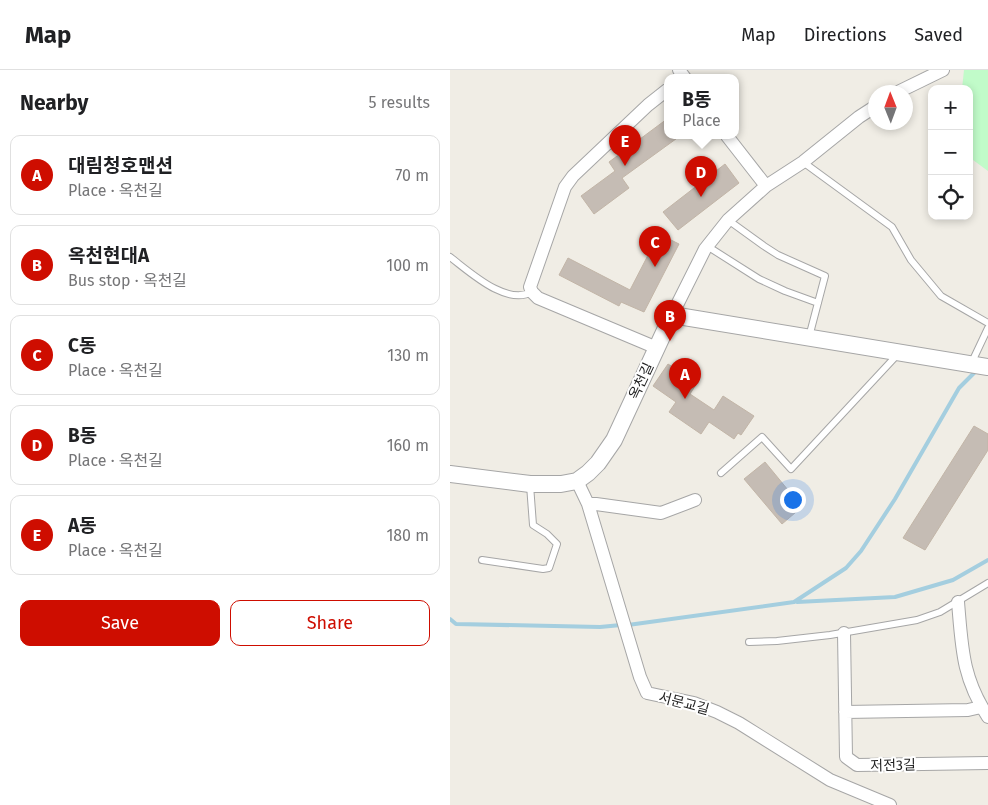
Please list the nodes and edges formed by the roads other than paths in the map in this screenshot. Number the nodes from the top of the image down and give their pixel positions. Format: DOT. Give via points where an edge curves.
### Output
graph roads {
  1 [pos="943,70"];
  2 [pos="912,85"];
  3 [pos="664,92"];
  4 [pos="868,111"];
  5 [pos="729,139"];
  6 [pos="803,162"];
  7 [pos="766,186"];
  8 [pos="728,220"];
  9 [pos="707,246"];
  10 [pos="450,258"];
  11 [pos="532,292"];
  12 [pos="818,303"];
  13 [pos="672,315"];
  14 [pos="988,323"];
  15 [pos="988,328"];
  16 [pos="809,338"];
  17 [pos="656,348"];
  18 [pos="898,353"];
  19 [pos="965,364"];
  20 [pos="988,367"];
  21 [pos="722,473"];
  22 [pos="450,474"];
  23 [pos="576,481"];
  24 [pos="530,484"];
  25 [pos="696,500"];
  26 [pos="588,504"];
  27 [pos="482,560"];
  28 [pos="988,583"];
  29 [pos="958,602"];
  30 [pos="844,633"];
  31 [pos="749,642"];
  32 [pos="845,712"];
  33 [pos="985,712"];
  34 [pos="988,763"];
  35 [pos="890,805"];
  1 -- 2 [label="street"];
  3 -- 11 [label="street" via="565,187 532,280"];
  4 -- 6 [label="street, 옥천길"];
  5 -- 7 [label="street"];
  6 -- 7 [label="street, 옥천길"];
  6 -- 14 [label="lane" via="892,227 911,260 941,296"];
  7 -- 8 [label="street, 옥천길"];
  8 -- 9 [label="street, 옥천길"];
  8 -- 12 [label="lane" via="778,255 824,276"];
  9 -- 12 [label="lane" via="759,279"];
  9 -- 13 [label="street, 옥천길"];
  10 -- 11 [label="lane" via="498,291 518,297"];
  11 -- 17 [label="street" via="538,298"];
  12 -- 16 [label="lane"];
  13 -- 16 [label="street"];
  13 -- 17 [label="street, 옥천길"];
  15 -- 19 [label="lane"];
  16 -- 18 [label="street"];
  17 -- 23 [label="street, 옥천길" via="614,440 598,463"];
  18 -- 19 [label="street"];
  18 -- 21 [label="lane" via="791,469 762,437"];
  19 -- 20 [label="street"];
  22 -- 24 [label="street"];
  23 -- 24 [label="street"];
  23 -- 26 [label="street, 서문교길"];
  24 -- 27 [label="lane" via="534,524 557,544 549,568"];
  25 -- 26 [label="street" via="662,513"];
  26 -- 35 [label="street, 서문교길" via="647,693 716,712 830,780"];
  28 -- 29 [label="lane"];
  29 -- 30 [label="lane" via="917,620"];
  29 -- 33 [label="street" via="964,664"];
  30 -- 31 [label="lane"];
  30 -- 32 [label="street, 저전3길"];
  32 -- 33 [label="street"];
  32 -- 34 [label="street, 저전3길" via="846,757 857,765"];
}
